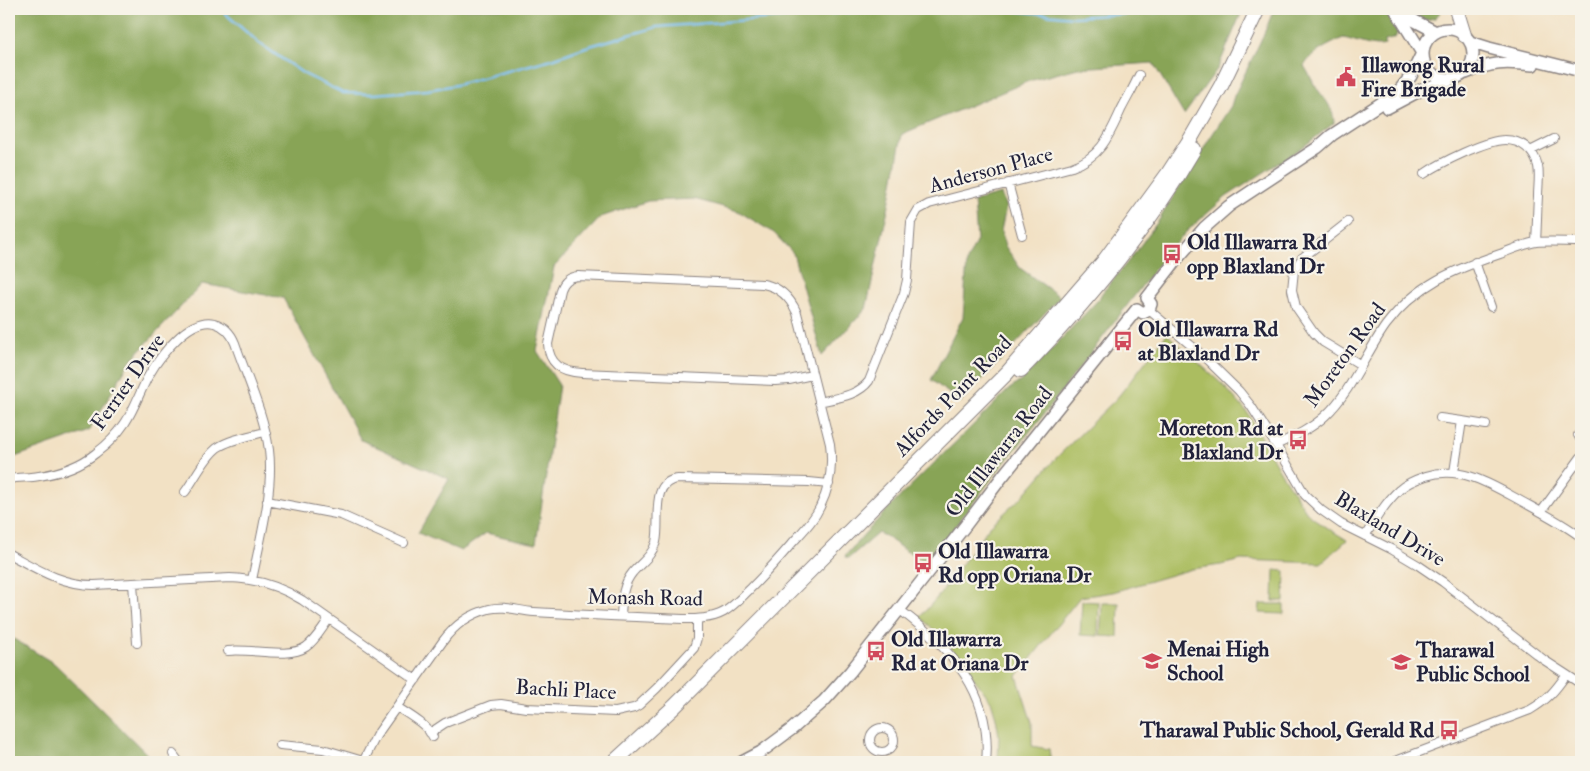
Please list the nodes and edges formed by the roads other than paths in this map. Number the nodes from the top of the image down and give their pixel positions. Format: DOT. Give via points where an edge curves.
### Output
graph roads {
  1 [pos="1258,9"];
  2 [pos="1267,9"];
  3 [pos="1396,9"];
  4 [pos="1456,9"];
  5 [pos="1436,32"];
  6 [pos="1467,38"];
  7 [pos="1422,53"];
  8 [pos="1577,70"];
  9 [pos="1465,73"];
  10 [pos="1139,75"];
  11 [pos="1452,80"];
  12 [pos="1554,139"];
  13 [pos="1317,148"];
  14 [pos="1532,150"];
  15 [pos="1424,174"];
  16 [pos="1008,184"];
  17 [pos="1348,222"];
  18 [pos="1022,235"];
  19 [pos="1536,242"];
  20 [pos="1581,242"];
  21 [pos="1474,262"];
  22 [pos="1148,304"];
  23 [pos="1491,307"];
  24 [pos="1361,365"];
  25 [pos="812,374"];
  26 [pos="819,402"];
  27 [pos="1440,418"];
  28 [pos="1462,421"];
  29 [pos="1486,425"];
  30 [pos="265,432"];
  31 [pos="1276,445"];
  32 [pos="1581,458"];
  33 [pos="1454,472"];
  34 [pos="9,479"];
  35 [pos="828,484"];
  36 [pos="185,492"];
  37 [pos="267,501"];
  38 [pos="1541,512"];
  39 [pos="1365,536"];
  40 [pos="1581,537"];
  41 [pos="404,543"];
  42 [pos="9,554"];
  43 [pos="252,580"];
  44 [pos="133,583"];
  45 [pos="900,610"];
  46 [pos="621,616"];
  47 [pos="329,619"];
  48 [pos="697,619"];
  49 [pos="137,643"];
  50 [pos="228,651"];
  51 [pos="1566,675"];
  52 [pos="416,680"];
  53 [pos="1581,684"];
  54 [pos="396,707"];
  55 [pos="280,745"];
  56 [pos="882,752"];
  57 [pos="173,754"];
  58 [pos="179,762"];
  59 [pos="363,762"];
  60 [pos="614,762"];
  61 [pos="627,762"];
  62 [pos="742,762"];
  63 [pos="881,762"];
  64 [pos="986,762"];
  65 [pos="1392,762"];
  1 -- 60 [label="highway, Alfords Point Road" via="1221,86 1191,138 1104,261 1000,380 674,707"];
  2 -- 61 [label="highway, Alfords Point Road" via="1229,87 1175,182 1084,303 839,553"];
  3 -- 5 [label="street"];
  3 -- 7 [label="street"];
  4 -- 6 [label="highway"];
  5 -- 6 [label="street" via="1450,29"];
  5 -- 7 [label="street" via="1424,44"];
  6 -- 8 [label="street" via="1489,48"];
  6 -- 9 [label="street" via="1473,58"];
  7 -- 11 [label="street" via="1429,71 1439,78"];
  7 -- 13 [label="street" via="1398,92"];
  8 -- 9 [label="street" via="1500,62"];
  9 -- 11 [label="street"];
  10 -- 16 [label="street, Anderson Place" via="1105,143 1093,156 1072,167"];
  11 -- 13 [label="street" via="1399,101 1338,139"];
  12 -- 14 [label="street"];
  13 -- 22 [label="street" via="1216,217 1194,239"];
  14 -- 15 [label="street" via="1510,140 1498,141 1447,161"];
  14 -- 19 [label="street" via="1539,176"];
  16 -- 18 [label="street"];
  16 -- 26 [label="street, Anderson Place" via="929,204 918,210 910,227 904,293 869,381 856,392"];
  17 -- 24 [label="street" via="1302,258 1294,270 1292,290 1296,307 1314,333"];
  19 -- 20 [label="street, Moreton Road"];
  19 -- 21 [label="street, Moreton Road"];
  21 -- 23 [label="street"];
  21 -- 24 [label="street, Moreton Road" via="1424,287 1385,327"];
  22 -- 31 [label="street, Blaxland Drive" via="1239,391"];
  22 -- 45 [label="street, Old Illawarra Road" via="1142,298 1138,299 1137,310"];
  24 -- 31 [label="street, Moreton Road" via="1342,396 1323,418"];
  25 -- 25 [label="street, Monash Road" via="794,308 784,293 762,284 578,276 567,279 562,286 548,344 554,361 565,370 582,373 775,381"];
  25 -- 26 [label="street, Monash Road"];
  26 -- 35 [label="street, Monash Road" via="831,451"];
  27 -- 28 [label="street"];
  28 -- 29 [label="street"];
  28 -- 33 [label="street"];
  30 -- 34 [label="street, Ferrier Drive" via="233,337 222,326 202,322 189,329 169,348 148,376 124,424 94,454 65,470"];
  30 -- 36 [label="street" via="217,448"];
  30 -- 37 [label="street, Ferrier Drive" via="270,463"];
  31 -- 39 [label="street, Blaxland Drive" via="1305,495 1341,524"];
  32 -- 38 [label="street"];
  33 -- 38 [label="street" via="1486,482"];
  33 -- 39 [label="street" via="1436,473 1400,489"];
  35 -- 46 [label="street" via="718,480 672,480 664,484 659,497 655,545 626,583"];
  35 -- 48 [label="street, Monash Road" via="820,508 810,523 761,578 724,612"];
  37 -- 41 [label="street" via="341,515"];
  37 -- 43 [label="street, Ferrier Drive"];
  38 -- 40 [label="street"];
  39 -- 51 [label="street, Blaxland Drive" via="1444,582"];
  42 -- 44 [label="street" via="66,582 84,585"];
  43 -- 44 [label="street" via="220,578"];
  43 -- 47 [label="street" via="287,592"];
  44 -- 49 [label="street"];
  45 -- 62 [label="street, Old Illawarra Road" via="824,701 792,729"];
  45 -- 64 [label="street" via="944,648 968,677 984,720"];
  46 -- 48 [label="street, Monash Road"];
  46 -- 52 [label="street, Monash Road" via="533,612 504,607 482,611 460,623 448,635"];
  47 -- 50 [label="street" via="311,642 297,651"];
  47 -- 52 [label="street"];
  48 -- 54 [label="street, Bachli Place" via="694,648 634,708 616,712 491,705 445,723 432,735"];
  51 -- 53 [label="street, Blaxland Drive"];
  51 -- 65 [label="street" via="1552,694 1530,710"];
  52 -- 54 [label="street, Monash Road"];
  54 -- 59 [label="street, Monash Road"];
  55 -- 59 [label="street" via="323,748"];
  56 -- 63 [label="street"];
  57 -- 58 [label="street"];
}
